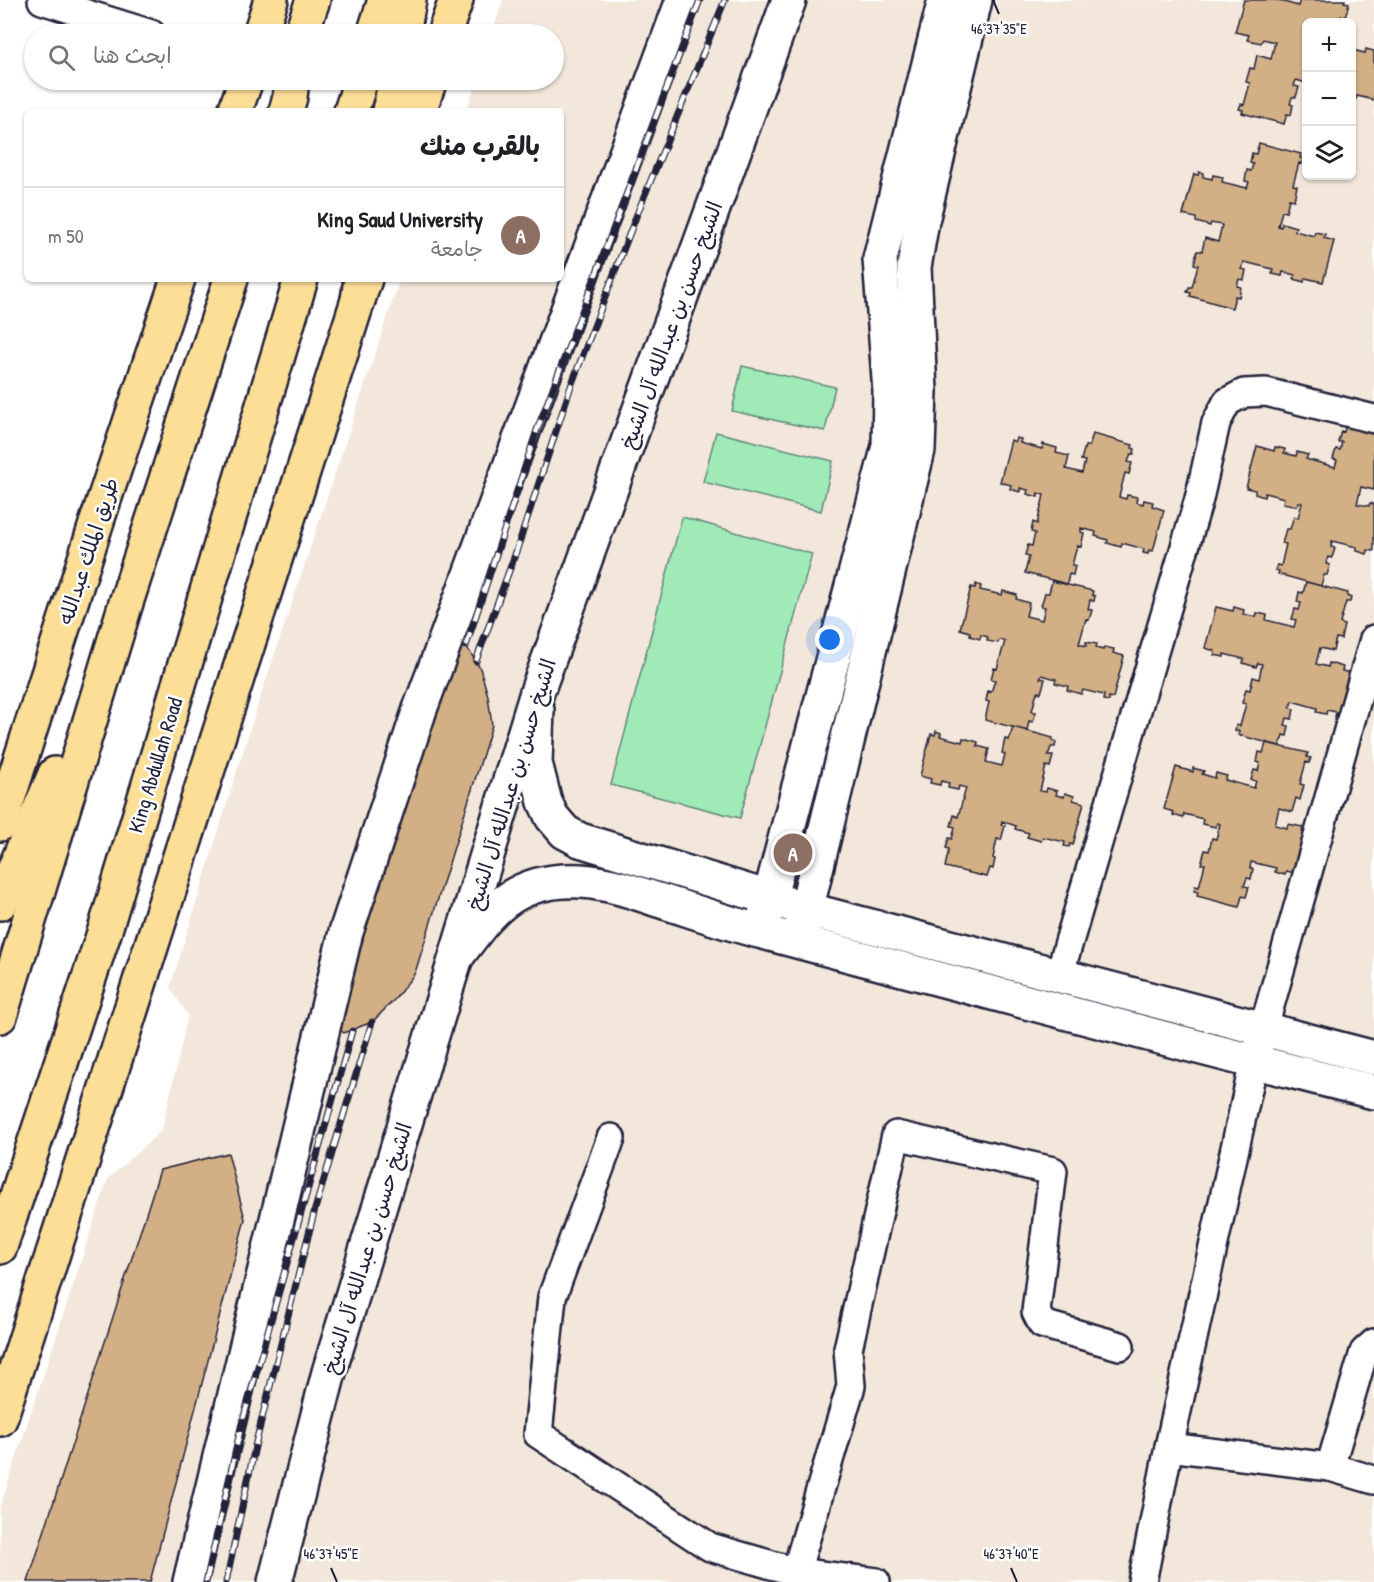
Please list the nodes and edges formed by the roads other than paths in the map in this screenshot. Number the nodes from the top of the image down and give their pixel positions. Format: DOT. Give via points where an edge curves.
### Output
graph roads {
  1 [pos="42,0"];
  2 [pos="272,0"];
  3 [pos="305,0"];
  4 [pos="313,0"];
  5 [pos="385,0"];
  6 [pos="409,0"];
  7 [pos="456,0"];
  8 [pos="684,0"];
  9 [pos="789,0"];
  10 [pos="945,0"];
  11 [pos="975,0"];
  12 [pos="120,24"];
  13 [pos="264,24"];
  14 [pos="301,24"];
  15 [pos="304,24"];
  16 [pos="377,24"];
  17 [pos="405,24"];
  18 [pos="448,24"];
  19 [pos="242,90"];
  20 [pos="291,90"];
  21 [pos="358,90"];
  22 [pos="393,90"];
  23 [pos="426,90"];
  24 [pos="236,108"];
  25 [pos="287,108"];
  26 [pos="352,108"];
  27 [pos="390,108"];
  28 [pos="420,108"];
  29 [pos="880,260"];
  30 [pos="914,267"];
  31 [pos="177,282"];
  32 [pos="230,282"];
  33 [pos="300,282"];
  34 [pos="361,286"];
  35 [pos="1374,419"];
  36 [pos="125,606"];
  37 [pos="1374,639"];
  38 [pos="538,689"];
  39 [pos="0,824"];
  40 [pos="771,898"];
  41 [pos="0,903"];
  42 [pos="805,909"];
  43 [pos="760,932"];
  44 [pos="799,941"];
  45 [pos="458,957"];
  46 [pos="1059,976"];
  47 [pos="0,1016"];
  48 [pos="1263,1030"];
  49 [pos="1374,1058"];
  50 [pos="1254,1062"];
  51 [pos="1374,1092"];
  52 [pos="611,1138"];
  53 [pos="0,1248"];
  54 [pos="1374,1344"];
  55 [pos="1120,1346"];
  56 [pos="0,1419"];
  57 [pos="1170,1447"];
  58 [pos="1330,1467"];
  59 [pos="1374,1480"];
  60 [pos="796,1572"];
  61 [pos="190,1582"];
  62 [pos="275,1582"];
  63 [pos="876,1582"];
  64 [pos="1142,1582"];
  1 -- 12 [label="street"];
  2 -- 13 [label="main road"];
  3 -- 14 [label="main road"];
  4 -- 15 [label="main road"];
  5 -- 16 [label="main road"];
  6 -- 17 [label="main road"];
  7 -- 18 [label="main road"];
  8 -- 61 [label="street" via="420,709 346,933"];
  9 -- 38 [label="street, الشيخ حسن بن عبدالله آل الشيخ"];
  10 -- 29 [label="street"];
  11 -- 30 [label="street"];
  19 -- 24 [label="main road"];
  20 -- 25 [label="main road"];
  21 -- 26 [label="main road"];
  22 -- 27 [label="main road"];
  23 -- 28 [label="main road"];
  29 -- 30 [label="street"];
  29 -- 40 [label="street" via="890,392 889,446"];
  30 -- 42 [label="street" via="920,391 918,450"];
  31 -- 39 [label="main road, طريق الملك عبدالله"];
  32 -- 36 [label="main road"];
  33 -- 53 [label="main road, King Abdullah Road" via="105,930"];
  34 -- 56 [label="main road"];
  35 -- 46 [label="street" via="1266,392 1244,393 1227,402 1221,412"];
  36 -- 41 [label="main road"];
  36 -- 47 [label="main road"];
  37 -- 48 [label="street"];
  38 -- 40 [label="street" via="535,763 545,802 564,832"];
  38 -- 45 [label="street, الشيخ حسن بن عبدالله آل الشيخ"];
  40 -- 42 [label="street"];
  40 -- 43 [label="street"];
  42 -- 44 [label="street"];
  42 -- 46 [label="street"];
  43 -- 44 [label="street"];
  43 -- 45 [label="street" via="612,885 566,881 528,888 507,900 490,913"];
  44 -- 50 [label="street"];
  45 -- 62 [label="street, الشيخ حسن بن عبدالله آل الشيخ" via="328,1372"];
  46 -- 48 [label="street"];
  48 -- 49 [label="street"];
  48 -- 50 [label="street"];
  50 -- 51 [label="street"];
  50 -- 57 [label="street"];
  52 -- 60 [label="street" via="552,1297 538,1434 710,1547"];
  54 -- 58 [label="street" via="1364,1352"];
  55 -- 60 [label="street" via="1042,1324 1036,1312 1053,1171 896,1135 848,1350 851,1386"];
  57 -- 58 [label="street"];
  57 -- 64 [label="street"];
  58 -- 59 [label="street"];
  60 -- 63 [label="street"];
}
